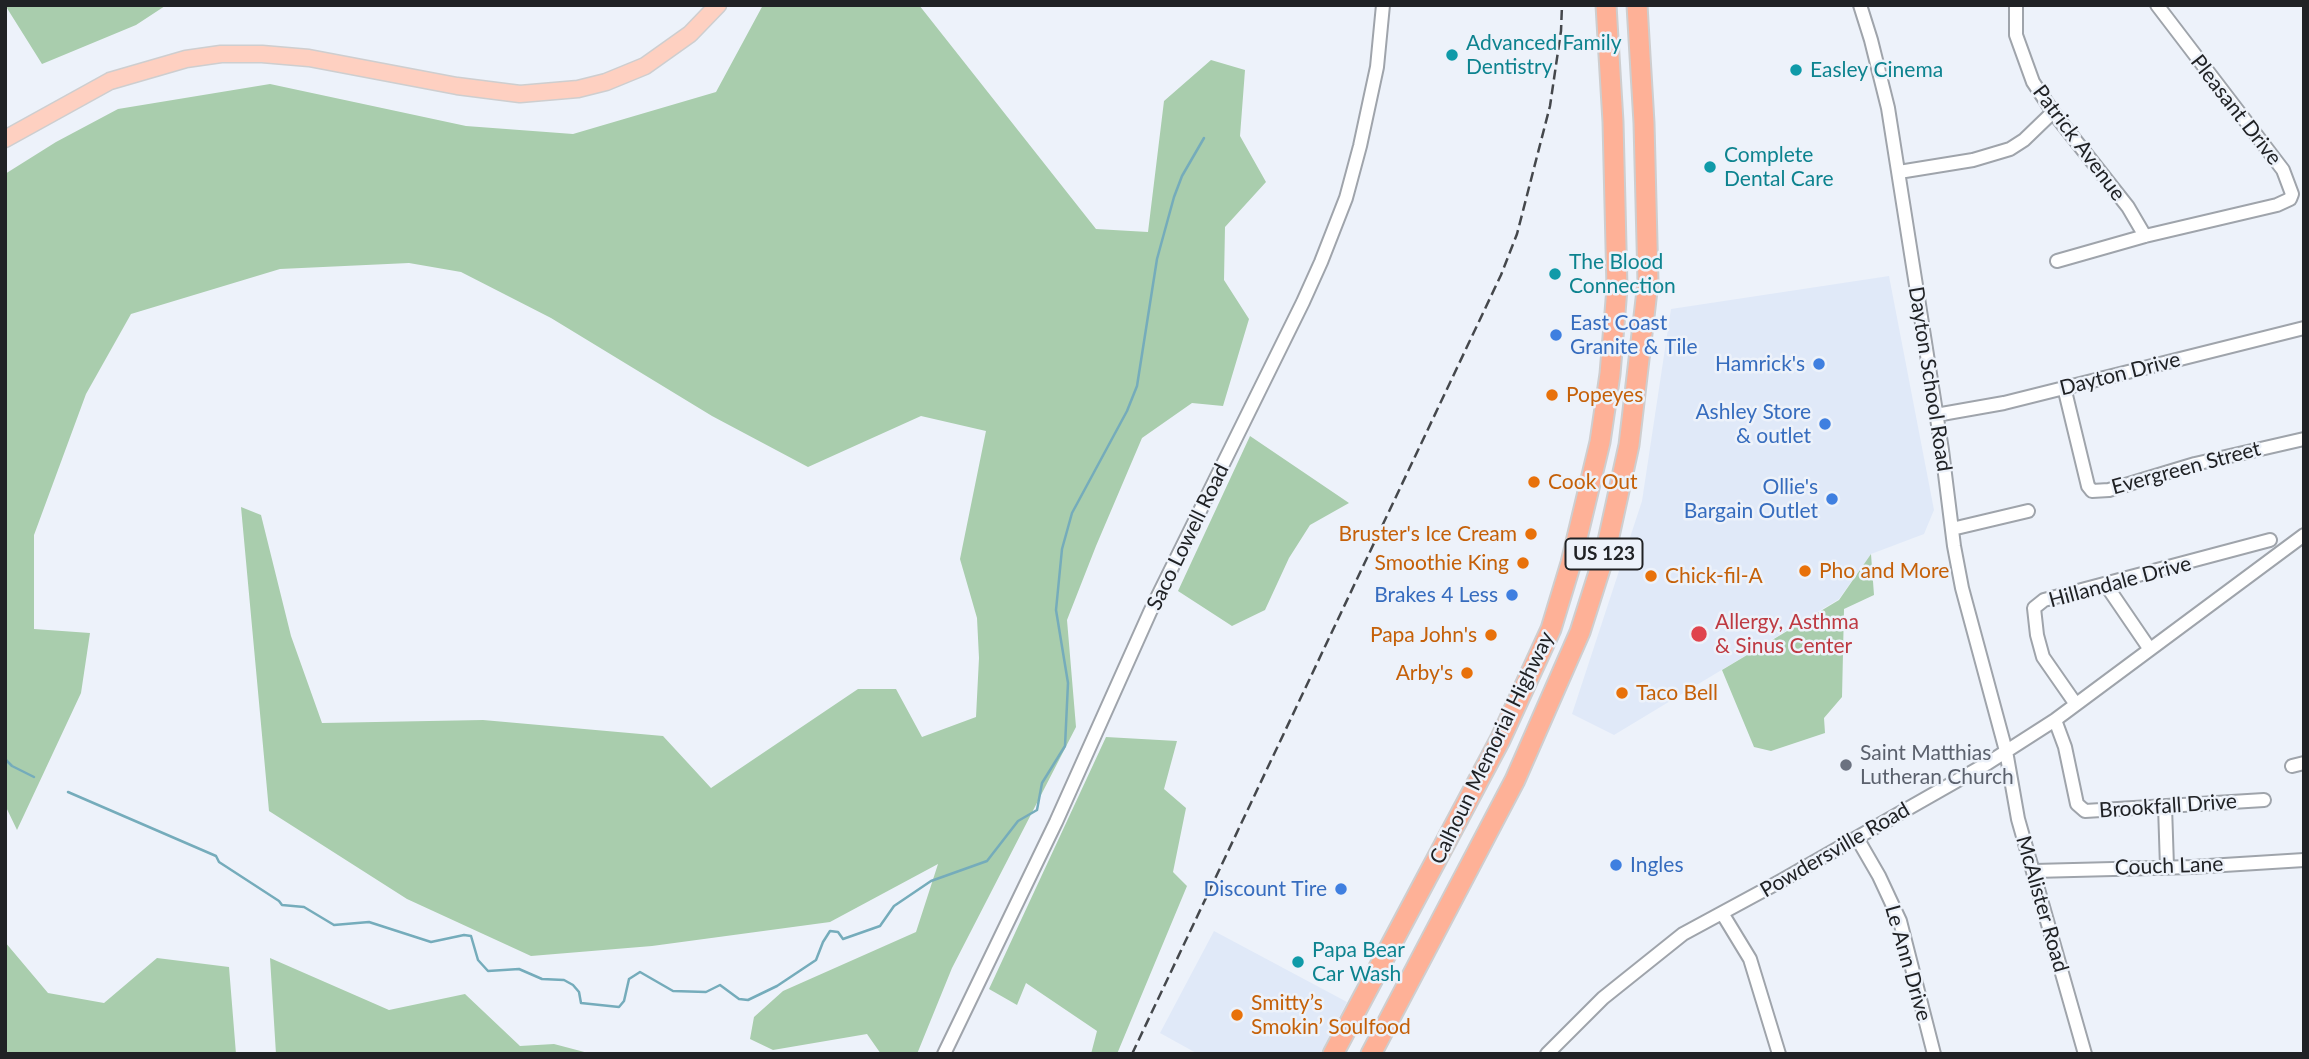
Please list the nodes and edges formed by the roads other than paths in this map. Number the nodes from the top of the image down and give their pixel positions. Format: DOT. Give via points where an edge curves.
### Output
graph roads {
  1 [pos="718,5"];
  2 [pos="1383,5"];
  3 [pos="1606,5"];
  4 [pos="1637,5"];
  5 [pos="1860,5"];
  6 [pos="2016,5"];
  7 [pos="2157,5"];
  8 [pos="2053,112"];
  9 [pos="5,139"];
  10 [pos="1899,172"];
  11 [pos="2298,196"];
  12 [pos="2145,236"];
  13 [pos="1616,237"];
  14 [pos="1648,237"];
  15 [pos="2057,261"];
  16 [pos="2304,328"];
  17 [pos="2064,387"];
  18 [pos="1936,415"];
  19 [pos="2304,439"];
  20 [pos="1600,442"];
  21 [pos="1629,445"];
  22 [pos="2028,511"];
  23 [pos="1952,529"];
  24 [pos="2304,535"];
  25 [pos="2270,540"];
  26 [pos="2106,585"];
  27 [pos="2149,648"];
  28 [pos="2075,703"];
  29 [pos="2055,720"];
  30 [pos="2006,751"];
  31 [pos="1477,785"];
  32 [pos="1504,800"];
  33 [pos="2264,800"];
  34 [pos="2165,806"];
  35 [pos="1857,838"];
  36 [pos="2304,860"];
  37 [pos="2167,867"];
  38 [pos="2034,871"];
  39 [pos="1722,913"];
  40 [pos="944,1054"];
  41 [pos="1333,1054"];
  42 [pos="1371,1054"];
  43 [pos="1547,1054"];
  44 [pos="1779,1054"];
  45 [pos="1934,1054"];
  46 [pos="2085,1054"];
  1 -- 9 [label="main road" via="690,34 645,66 578,89 520,94 309,58 221,54 110,81"];
  2 -- 40 [label="street, Saco Lowell Road" via="1377,67 1360,146 1321,262 1150,612 1056,822"];
  3 -- 13 [label="highway, Calhoun Memorial Highway / US 123"];
  4 -- 14 [label="highway, Calhoun Memorial Highway / US 123"];
  5 -- 10 [label="street, Dayton School Road" via="1882,81"];
  6 -- 8 [label="street, Patrick Avenue" via="2016,35 2022,55"];
  7 -- 11 [label="street, Pleasant Drive"];
  8 -- 10 [label="street" via="2010,149"];
  8 -- 12 [label="street, Patrick Avenue" via="2128,207"];
  10 -- 18 [label="street, Dayton School Road"];
  11 -- 12 [label="street, Pleasant Drive"];
  12 -- 15 [label="street, Pleasant Drive"];
  13 -- 14 [label="highway"];
  13 -- 20 [label="highway, Calhoun Memorial Highway / US 123" via="1617,288"];
  14 -- 21 [label="highway, Calhoun Memorial Highway / US 123" via="1648,282"];
  16 -- 17 [label="street, Dayton Drive"];
  17 -- 18 [label="street, Dayton Drive"];
  17 -- 19 [label="street, Evergreen Street" via="2092,491"];
  18 -- 23 [label="street, Dayton School Road"];
  20 -- 21 [label="highway"];
  20 -- 31 [label="highway, Calhoun Memorial Highway / US 123" via="1550,629"];
  21 -- 32 [label="highway, Calhoun Memorial Highway / US 123" via="1606,550 1580,632"];
  22 -- 23 [label="street"];
  23 -- 30 [label="street, Dayton School Road" via="1968,613"];
  24 -- 27 [label="street, Powdersville Road"];
  25 -- 26 [label="street, Hillandale Drive"];
  26 -- 27 [label="street"];
  26 -- 28 [label="street, Hillandale Drive" via="2044,600 2034,608 2043,657"];
  27 -- 28 [label="street, Powdersville Road"];
  28 -- 29 [label="street, Powdersville Road"];
  29 -- 30 [label="street, Powdersville Road"];
  29 -- 34 [label="street, Brookfall Drive" via="2077,804 2085,811"];
  30 -- 35 [label="street, Powdersville Road"];
  30 -- 38 [label="street, McAlister Road" via="2018,819"];
  31 -- 32 [label="highway"];
  31 -- 41 [label="highway, Calhoun Memorial Highway / US 123"];
  32 -- 42 [label="highway, Calhoun Memorial Highway / US 123"];
  33 -- 34 [label="street, Brookfall Drive"];
  34 -- 37 [label="street"];
  35 -- 39 [label="street, Powdersville Road"];
  35 -- 45 [label="street, Le Ann Drive" via="1900,921"];
  36 -- 37 [label="street, Couch Lane"];
  37 -- 38 [label="street, Couch Lane"];
  38 -- 46 [label="street, McAlister Road"];
  39 -- 43 [label="street, Powdersville Road" via="1683,934 1629,975"];
  39 -- 44 [label="street" via="1750,959"];
}
